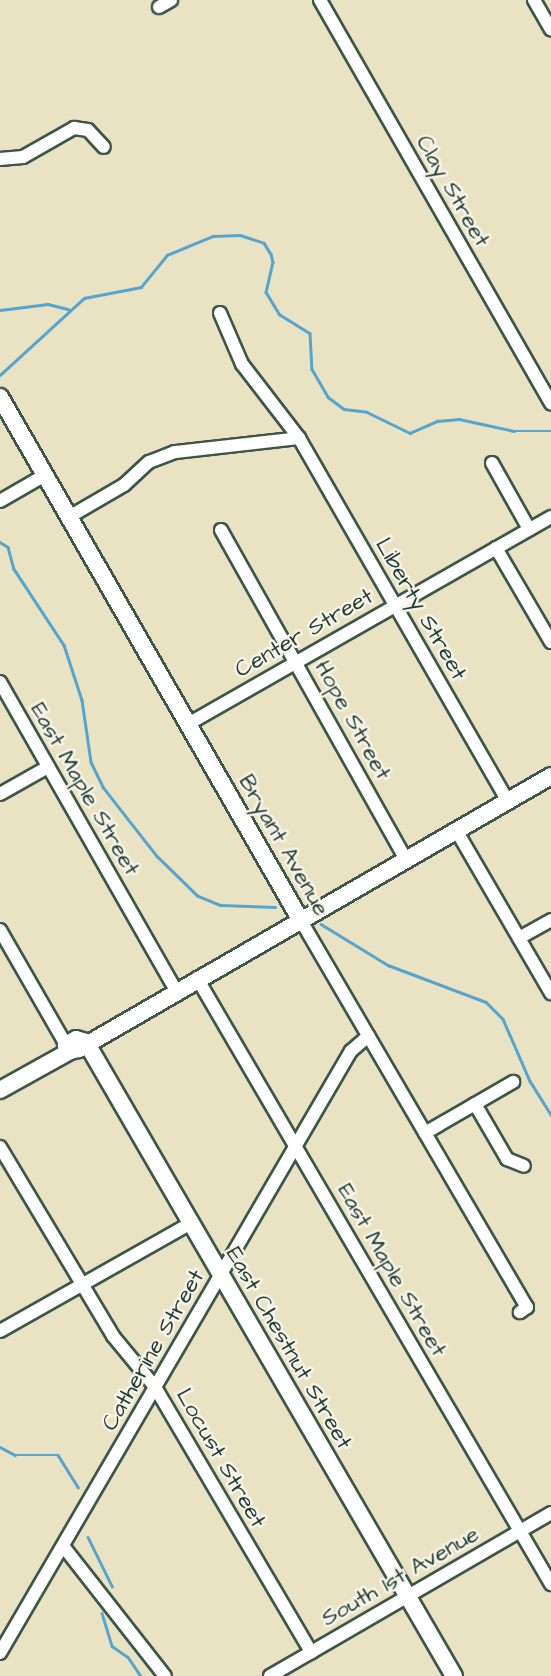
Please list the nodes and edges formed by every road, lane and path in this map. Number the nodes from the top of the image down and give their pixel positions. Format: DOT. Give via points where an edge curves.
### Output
graph roads {
  1 [pos="320,0"];
  2 [pos="534,0"];
  3 [pos="551,30"];
  4 [pos="104,147"];
  5 [pos="0,159"];
  6 [pos="220,313"];
  7 [pos="0,397"];
  8 [pos="550,398"];
  9 [pos="299,438"];
  10 [pos="492,463"];
  11 [pos="45,475"];
  12 [pos="0,501"];
  13 [pos="69,517"];
  14 [pos="551,517"];
  15 [pos="529,529"];
  16 [pos="221,530"];
  17 [pos="496,548"];
  18 [pos="395,606"];
  19 [pos="551,642"];
  20 [pos="296,662"];
  21 [pos="0,682"];
  22 [pos="188,724"];
  23 [pos="48,767"];
  24 [pos="551,776"];
  25 [pos="0,794"];
  26 [pos="508,801"];
  27 [pos="456,830"];
  28 [pos="407,859"];
  29 [pos="300,919"];
  30 [pos="551,919"];
  31 [pos="0,930"];
  32 [pos="519,938"];
  33 [pos="197,978"];
  34 [pos="176,990"];
  35 [pos="551,993"];
  36 [pos="368,1036"];
  37 [pos="86,1042"];
  38 [pos="65,1051"];
  39 [pos="513,1082"];
  40 [pos="0,1090"];
  41 [pos="475,1104"];
  42 [pos="425,1133"];
  43 [pos="0,1147"];
  44 [pos="296,1147"];
  45 [pos="524,1166"];
  46 [pos="191,1223"];
  47 [pos="221,1275"];
  48 [pos="81,1285"];
  49 [pos="520,1312"];
  50 [pos="0,1331"];
  51 [pos="155,1387"];
  52 [pos="551,1513"];
  53 [pos="520,1531"];
  54 [pos="63,1546"];
  55 [pos="551,1584"];
  56 [pos="407,1596"];
  57 [pos="311,1652"];
  58 [pos="0,1653"];
  59 [pos="165,1676"];
  60 [pos="270,1676"];
  61 [pos="454,1676"];
  1 -- 8 [label="street, Clay Street"];
  2 -- 3 [label="street"];
  4 -- 5 [label="street" via="88,130 74,128 23,157"];
  6 -- 9 [label="street, Liberty Street" via="256,387"];
  7 -- 11 [label="main road, Bryant Avenue"];
  9 -- 13 [label="street" via="175,452 149,462 124,485"];
  9 -- 18 [label="street, Liberty Street"];
  10 -- 15 [label="street"];
  11 -- 12 [label="street"];
  11 -- 13 [label="main road, Bryant Avenue"];
  13 -- 22 [label="main road, Bryant Avenue"];
  14 -- 15 [label="street, Center Street"];
  15 -- 17 [label="street, Center Street"];
  16 -- 20 [label="street, Hope Street"];
  17 -- 18 [label="street, Center Street"];
  17 -- 19 [label="street"];
  18 -- 20 [label="street, Center Street"];
  18 -- 26 [label="street, Liberty Street"];
  20 -- 22 [label="street, Center Street"];
  20 -- 28 [label="street, Hope Street"];
  21 -- 23 [label="street, East Maple Street"];
  22 -- 29 [label="main road, Bryant Avenue"];
  23 -- 25 [label="street"];
  23 -- 34 [label="street, East Maple Street"];
  24 -- 26 [label="main road"];
  26 -- 27 [label="main road"];
  27 -- 28 [label="main road"];
  27 -- 32 [label="street"];
  28 -- 29 [label="main road"];
  29 -- 33 [label="main road"];
  29 -- 36 [label="street, Bryant Avenue"];
  30 -- 32 [label="street"];
  31 -- 38 [label="street"];
  32 -- 35 [label="street"];
  33 -- 34 [label="main road"];
  33 -- 44 [label="street, East Maple Street"];
  34 -- 37 [label="main road"];
  36 -- 42 [label="street, Bryant Avenue"];
  36 -- 44 [label="street, Catherine Street" via="351,1051"];
  37 -- 38 [label="main road" via="76,1038"];
  37 -- 46 [label="main road, East Chestnut Street"];
  38 -- 40 [label="main road"];
  39 -- 41 [label="street"];
  41 -- 42 [label="street"];
  41 -- 45 [label="street" via="507,1159"];
  42 -- 49 [label="street, Bryant Avenue" via="527,1307"];
  43 -- 48 [label="street, Locust Street"];
  44 -- 47 [label="street, Catherine Street"];
  44 -- 53 [label="street, East Maple Street"];
  46 -- 47 [label="main road, East Chestnut Street"];
  46 -- 48 [label="street"];
  47 -- 51 [label="street, Catherine Street"];
  47 -- 56 [label="main road, East Chestnut Street"];
  48 -- 50 [label="street"];
  48 -- 51 [label="street, Locust Street" via="113,1336"];
  51 -- 54 [label="street, Catherine Street"];
  51 -- 57 [label="street, Locust Street"];
  52 -- 53 [label="street, South 1st Avenue"];
  53 -- 55 [label="street, East Maple Street"];
  53 -- 56 [label="street, South 1st Avenue"];
  54 -- 58 [label="street, Catherine Street"];
  54 -- 59 [label="street"];
  56 -- 57 [label="street, South 1st Avenue"];
  56 -- 61 [label="main road, East Chestnut Street"];
  57 -- 60 [label="street, South 1st Avenue"];
}
